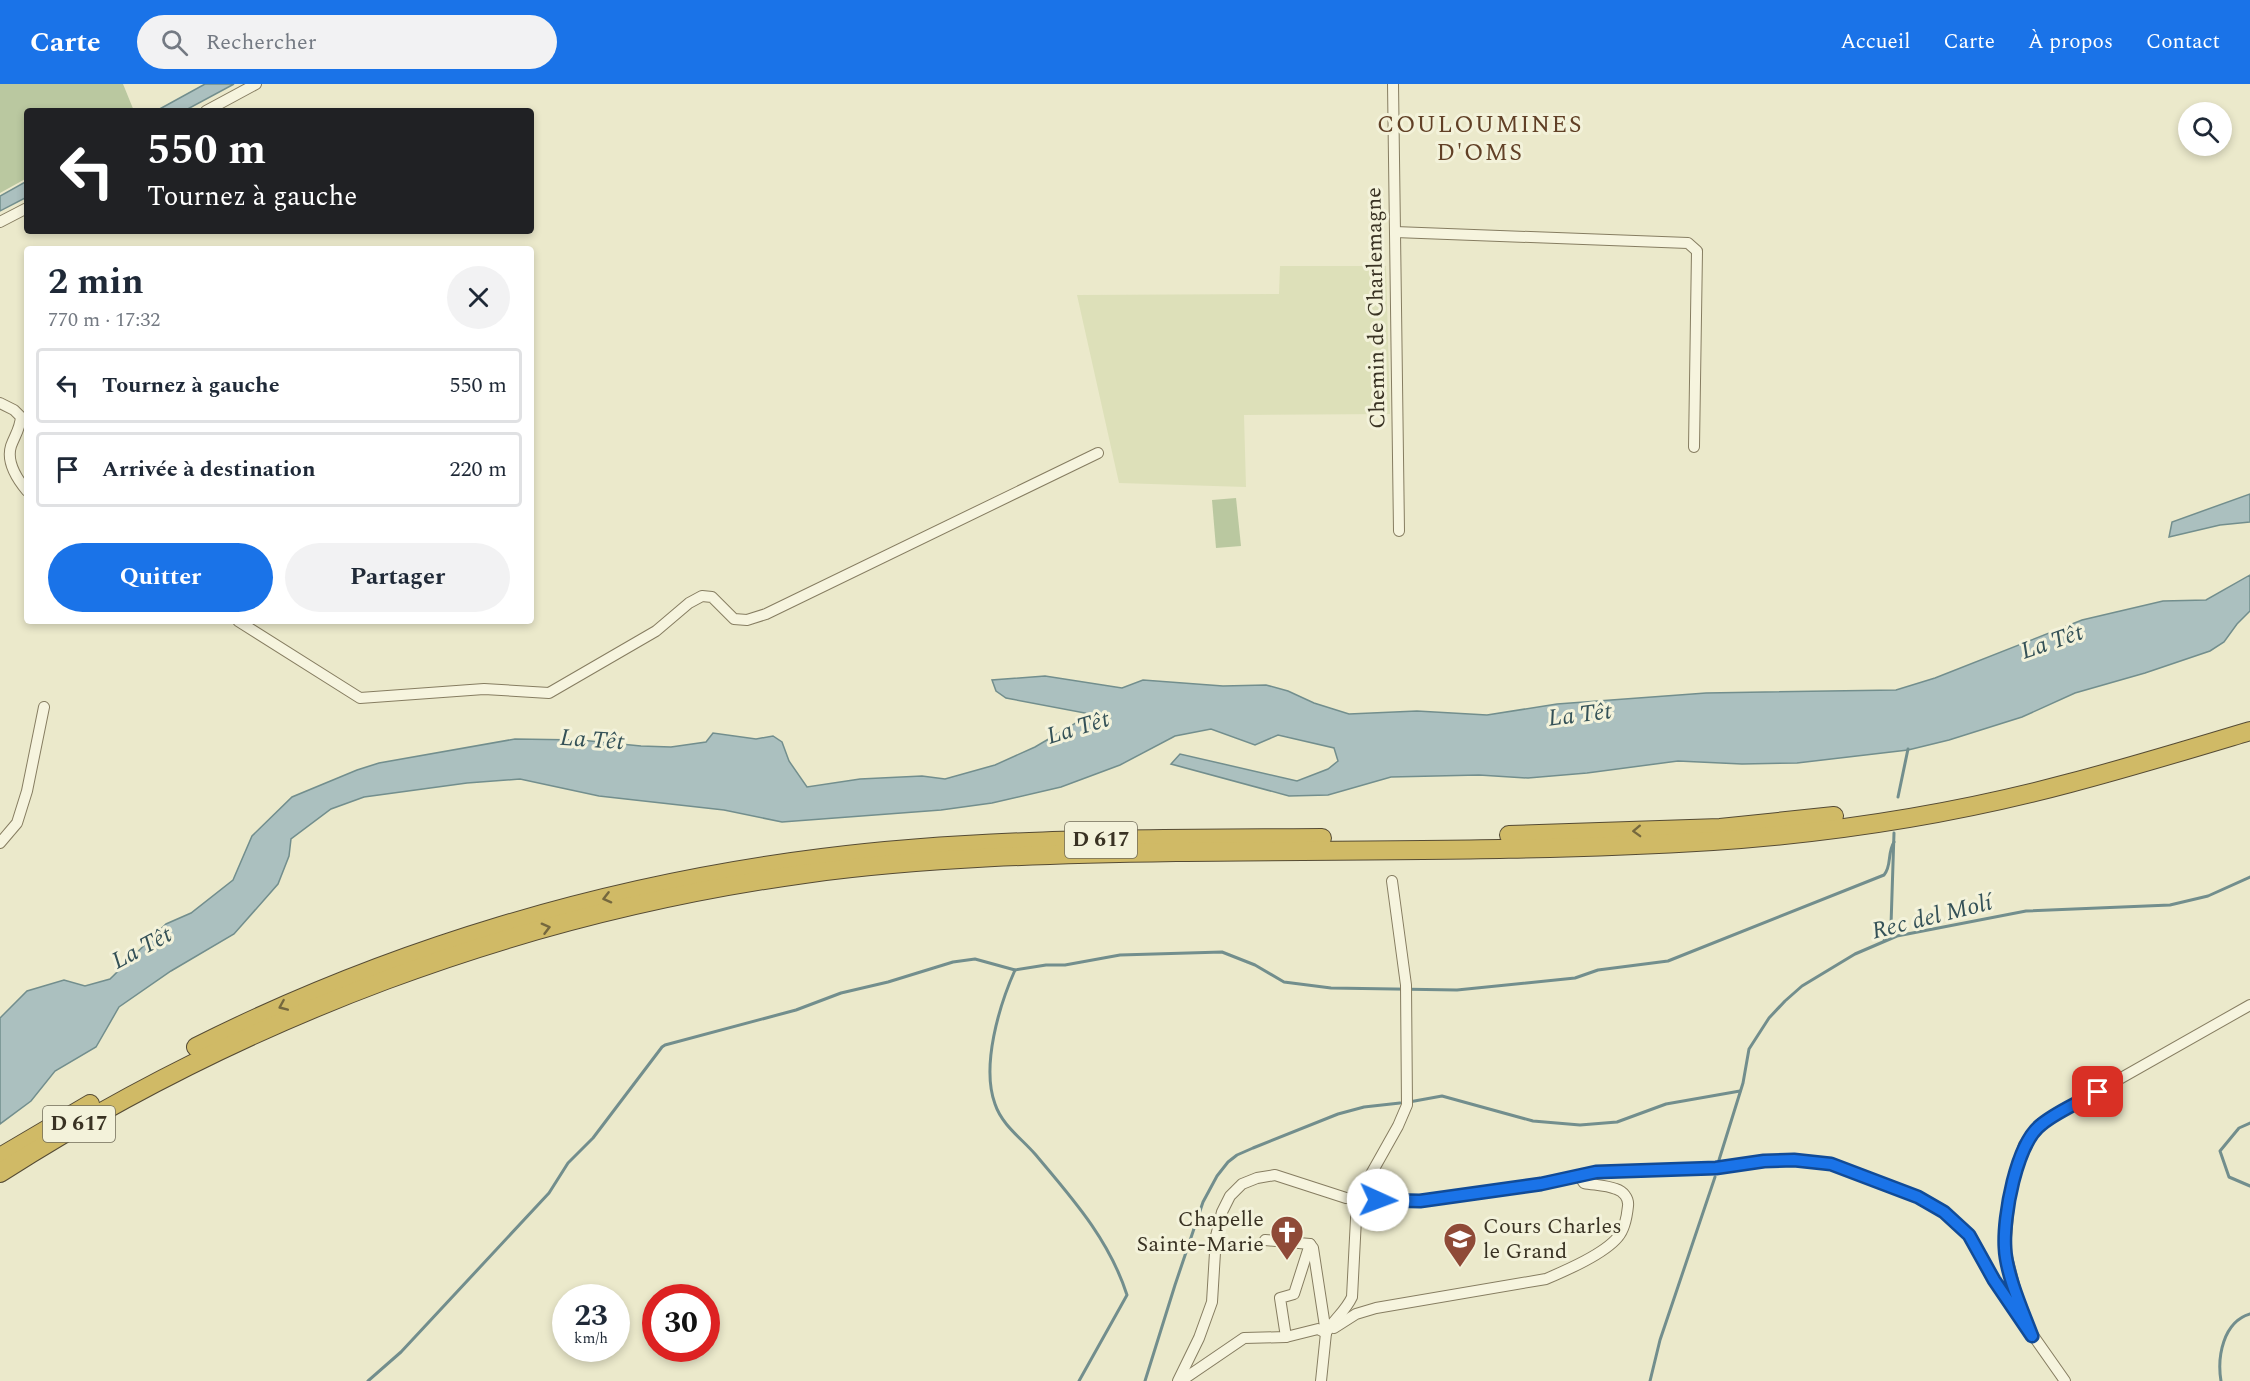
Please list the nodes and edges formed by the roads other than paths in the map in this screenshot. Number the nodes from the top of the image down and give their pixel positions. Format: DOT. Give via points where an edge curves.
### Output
graph roads {
  1 [pos="256,84"];
  2 [pos="1393,84"];
  3 [pos="212,108"];
  4 [pos="24,210"];
  5 [pos="0,222"];
  6 [pos="1395,232"];
  7 [pos="0,403"];
  8 [pos="1694,447"];
  9 [pos="1098,453"];
  10 [pos="24,488"];
  11 [pos="1399,531"];
  12 [pos="242,624"];
  13 [pos="44,707"];
  14 [pos="2250,719"];
  15 [pos="2250,731"];
  16 [pos="0,843"];
  17 [pos="1392,881"];
  18 [pos="2250,1005"];
  19 [pos="2,1156"];
  20 [pos="0,1173"];
  21 [pos="1579,1176"];
  22 [pos="1357,1199"];
  23 [pos="1265,1240"];
  24 [pos="1310,1244"];
  25 [pos="1326,1333"];
  26 [pos="1287,1336"];
  27 [pos="2032,1336"];
  28 [pos="1180,1381"];
  29 [pos="1321,1381"];
  30 [pos="2065,1381"];
  1 -- 3 [label="street"];
  2 -- 6 [label="street, Chemin de Charlemagne"];
  4 -- 5 [label="street"];
  6 -- 8 [label="street" via="1688,243 1697,251"];
  6 -- 11 [label="street, Chemin de Charlemagne"];
  7 -- 10 [label="street" via="21,417 10,454"];
  9 -- 12 [label="street" via="766,614 734,619 712,597 702,596 656,631 549,693 484,689 360,698"];
  13 -- 16 [label="street" via="17,823"];
  14 -- 19 [label="highway, D 617, one-way" via="2065,774 1942,802 1831,817 1720,828 1490,836 1003,843 821,858 678,882 561,909 433,948 281,1006 128,1083"];
  20 -- 15 [label="highway, D 617, one-way" via="159,1079 325,1002 477,948 667,898 802,874 963,858 1627,845 1762,837 1902,818 2009,798"];
  17 -- 22 [label="street" via="1406,992 1407,1102"];
  18 -- 27 [label="street" via="2040,1124 2024,1145 2010,1192 2005,1249"];
  21 -- 22 [label="street" via="1420,1201"];
  21 -- 25 [label="street" via="1584,1183 1617,1189 1628,1202 1626,1221 1619,1236 1608,1246 1546,1279 1376,1308 1356,1314"];
  21 -- 27 [label="street" via="1596,1172 1716,1168 1764,1161 1831,1164 1918,1197 1944,1212 1969,1235"];
  22 -- 25 [label="street" via="1352,1297"];
  22 -- 28 [label="street" via="1275,1175 1242,1184 1230,1196 1216,1236 1212,1302"];
  23 -- 24 [label="street"];
  24 -- 25 [label="street"];
  24 -- 26 [label="street" via="1294,1294 1280,1298"];
  25 -- 26 [label="street" via="1318,1329"];
  25 -- 29 [label="street"];
  26 -- 28 [label="street" via="1244,1338"];
  27 -- 30 [label="street"];
}
